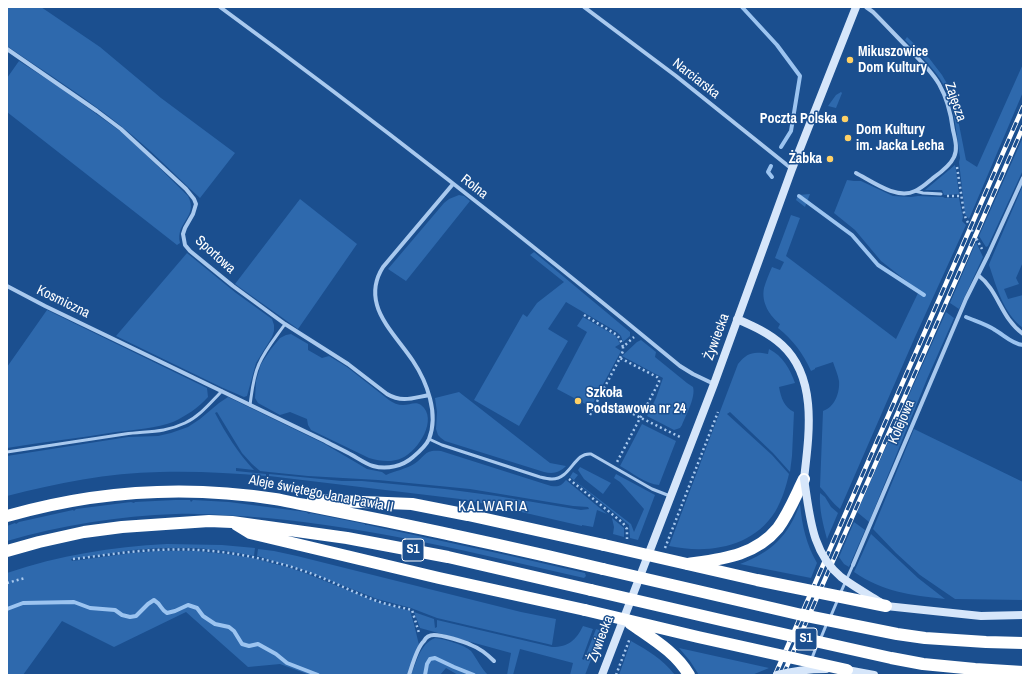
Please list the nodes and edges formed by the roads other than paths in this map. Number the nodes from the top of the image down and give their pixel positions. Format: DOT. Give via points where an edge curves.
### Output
graph roads {
  1 [pos="220,7"];
  2 [pos="584,7"];
  3 [pos="856,7"];
  4 [pos="866,7"];
  5 [pos="899,32"];
  6 [pos="896,35"];
  7 [pos="7,49"];
  8 [pos="792,169"];
  9 [pos="856,173"];
  10 [pos="1023,178"];
  11 [pos="453,184"];
  12 [pos="915,191"];
  13 [pos="941,194"];
  14 [pos="978,275"];
  15 [pos="7,286"];
  16 [pos="737,319"];
  17 [pos="285,324"];
  18 [pos="1023,334"];
  19 [pos="714,384"];
  20 [pos="222,391"];
  21 [pos="429,395"];
  22 [pos="250,404"];
  23 [pos="429,439"];
  24 [pos="7,452"];
  25 [pos="804,479"];
  26 [pos="671,496"];
  27 [pos="276,499"];
  28 [pos="7,516"];
  29 [pos="232,522"];
  30 [pos="7,550"];
  31 [pos="686,564"];
  32 [pos="853,565"];
  33 [pos="886,606"];
  34 [pos="1023,615"];
  35 [pos="624,619"];
  36 [pos="1023,642"];
  37 [pos="494,661"];
  38 [pos="847,670"];
  39 [pos="1023,672"];
  40 [pos="409,675"];
  41 [pos="602,675"];
  42 [pos="688,675"];
  43 [pos="777,675"];
  44 [pos="804,675"];
  45 [pos="874,675"];
  1 -- 11 [label="street, Rolna"];
  2 -- 8 [label="street, Narciarska" via="676,76"];
  3 -- 8 [label="main road, Żywiecka"];
  4 -- 6 [label="street, Zajęcza"];
  5 -- 6 [label="lane"];
  6 -- 12 [label="street, Zajęcza" via="938,82 944,94 956,146 954,159"];
  7 -- 17 [label="street, Sportowa" via="121,129 186,189 196,204 194,214 183,234 185,245 190,252"];
  8 -- 16 [label="main road, Żywiecka"];
  9 -- 12 [label="street" via="888,190 908,193"];
  10 -- 14 [label="street, Kolejowa"];
  11 -- 19 [label="street, Rolna" via="680,366"];
  11 -- 21 [label="street" via="383,267 375,290 379,311 413,361"];
  12 -- 13 [label="lane"];
  14 -- 18 [label="street" via="985,280 1011,323"];
  14 -- 32 [label="street, Kolejowa"];
  15 -- 20 [label="street, Kosmiczna"];
  16 -- 19 [label="main road, Żywiecka"];
  16 -- 25 [label="main road" via="782,344 798,365 805,383 809,420"];
  17 -- 21 [label="street, Sportowa" via="348,364 392,398 406,400"];
  17 -- 22 [label="lane" via="258,364"];
  19 -- 26 [label="main road, Żywiecka"];
  20 -- 22 [label="street, Kosmiczna"];
  20 -- 24 [label="lane" via="197,416 157,432"];
  21 -- 23 [label="street" via="433,413"];
  22 -- 23 [label="street, Kosmiczna" via="374,466 390,467 407,462"];
  23 -- 26 [label="lane" via="552,479 564,475 579,458 591,454 652,489"];
  25 -- 31 [label="highway, bridge" via="781,523 769,537 752,549 733,556"];
  25 -- 33 [label="main road, bridge" via="815,540 824,557 833,569 852,585"];
  26 -- 41 [label="main road, Żywiecka"];
  27 -- 28 [label="highway, Aleje świętego Jana Pawła II / S1" via="188,491 146,492 64,502"];
  27 -- 31 [label="highway, bridge" via="412,504"];
  27 -- 36 [label="highway, Aleje świętego Jana Pawła II / S1, bridge" via="476,540 882,631 925,638"];
  29 -- 30 [label="highway, S1" via="202,521 122,527 84,532"];
  29 -- 35 [label="highway, bridge" via="250,533"];
  29 -- 39 [label="highway, S1, bridge" via="346,538 448,557 897,660 938,666"];
  31 -- 33 [label="highway, bridge"];
  32 -- 44 [label="lane, Kolejowa"];
  33 -- 34 [label="main road" via="981,616"];
  35 -- 38 [label="highway, bridge"];
  35 -- 42 [label="highway, bridge" via="675,656"];
  37 -- 40 [label="street" via="471,644 434,635 429,636 420,646"];
  38 -- 43 [label="main road, bridge" via="814,669"];
  38 -- 45 [label="main road"];
}
